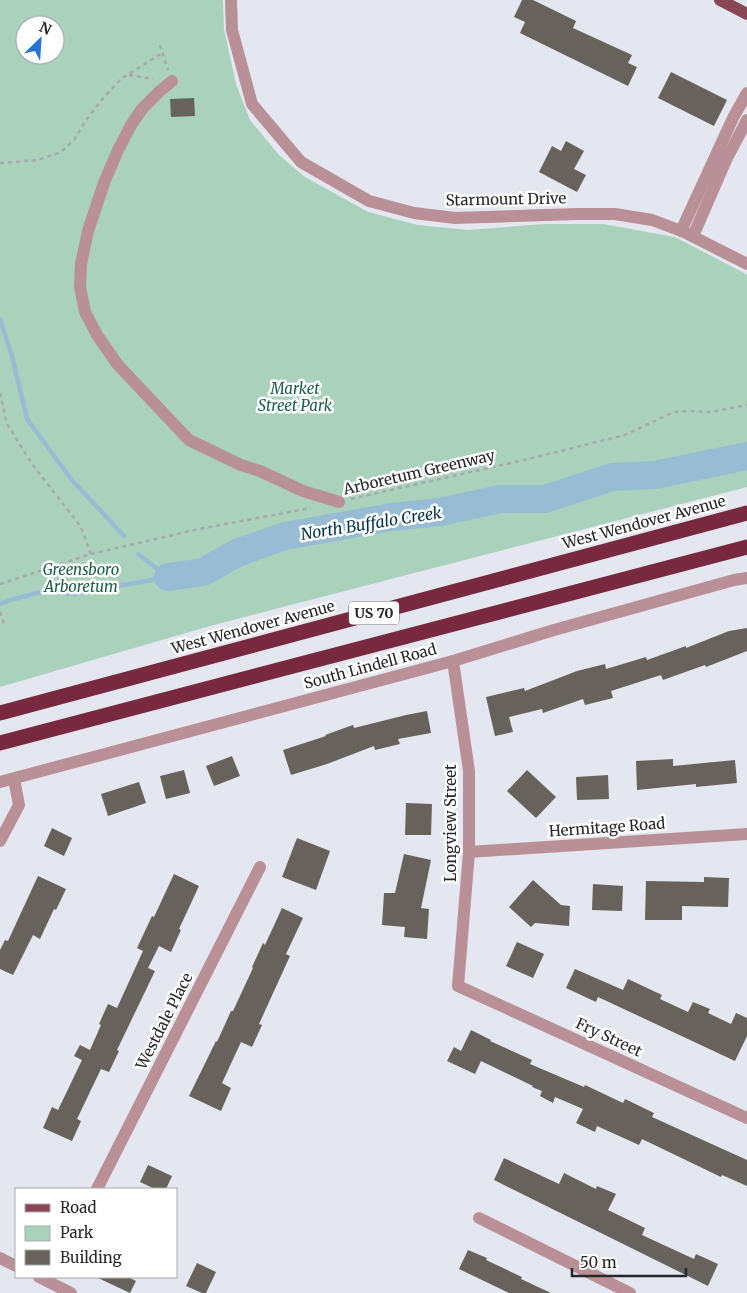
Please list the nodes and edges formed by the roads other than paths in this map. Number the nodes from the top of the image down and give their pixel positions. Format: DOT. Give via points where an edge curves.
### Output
graph roads {
  1 [pos="231,0"];
  2 [pos="720,0"];
  3 [pos="747,14"];
  4 [pos="172,81"];
  5 [pos="747,93"];
  6 [pos="747,120"];
  7 [pos="681,230"];
  8 [pos="693,236"];
  9 [pos="747,264"];
  10 [pos="339,502"];
  11 [pos="747,513"];
  12 [pos="747,547"];
  13 [pos="747,578"];
  14 [pos="453,660"];
  15 [pos="0,713"];
  16 [pos="0,743"];
  17 [pos="14,779"];
  18 [pos="0,782"];
  19 [pos="747,834"];
  20 [pos="0,841"];
  21 [pos="469,852"];
  22 [pos="260,867"];
  23 [pos="458,986"];
  24 [pos="747,1118"];
  25 [pos="98,1188"];
  26 [pos="479,1218"];
  27 [pos="0,1258"];
  28 [pos="15,1266"];
  29 [pos="47,1278"];
  30 [pos="71,1293"];
  31 [pos="630,1293"];
  1 -- 7 [label="street, Starmount Drive" via="232,30 252,104 301,162 369,201 414,213 455,218 615,214 652,220"];
  2 -- 3 [label="main road"];
  4 -- 10 [label="street" via="142,109 131,125 104,183 81,264 80,287 85,312 118,365 189,440 302,491"];
  5 -- 7 [label="street"];
  6 -- 8 [label="street"];
  7 -- 8 [label="street, Starmount Drive"];
  8 -- 9 [label="street, Starmount Drive"];
  11 -- 15 [label="highway, West Wendover Avenue / US 70"];
  12 -- 16 [label="highway, US 70"];
  13 -- 14 [label="street, South Lindell Road"];
  14 -- 17 [label="street, South Lindell Road"];
  14 -- 21 [label="street, Longview Street" via="469,772"];
  17 -- 18 [label="street, South Lindell Road"];
  17 -- 20 [label="street" via="19,805"];
  19 -- 21 [label="street, Hermitage Road"];
  21 -- 23 [label="street, Longview Street"];
  22 -- 25 [label="street, Westdale Place"];
  23 -- 24 [label="street, Fry Street"];
  26 -- 31 [label="street"];
  27 -- 28 [label="street"];
  29 -- 30 [label="street"];
}
